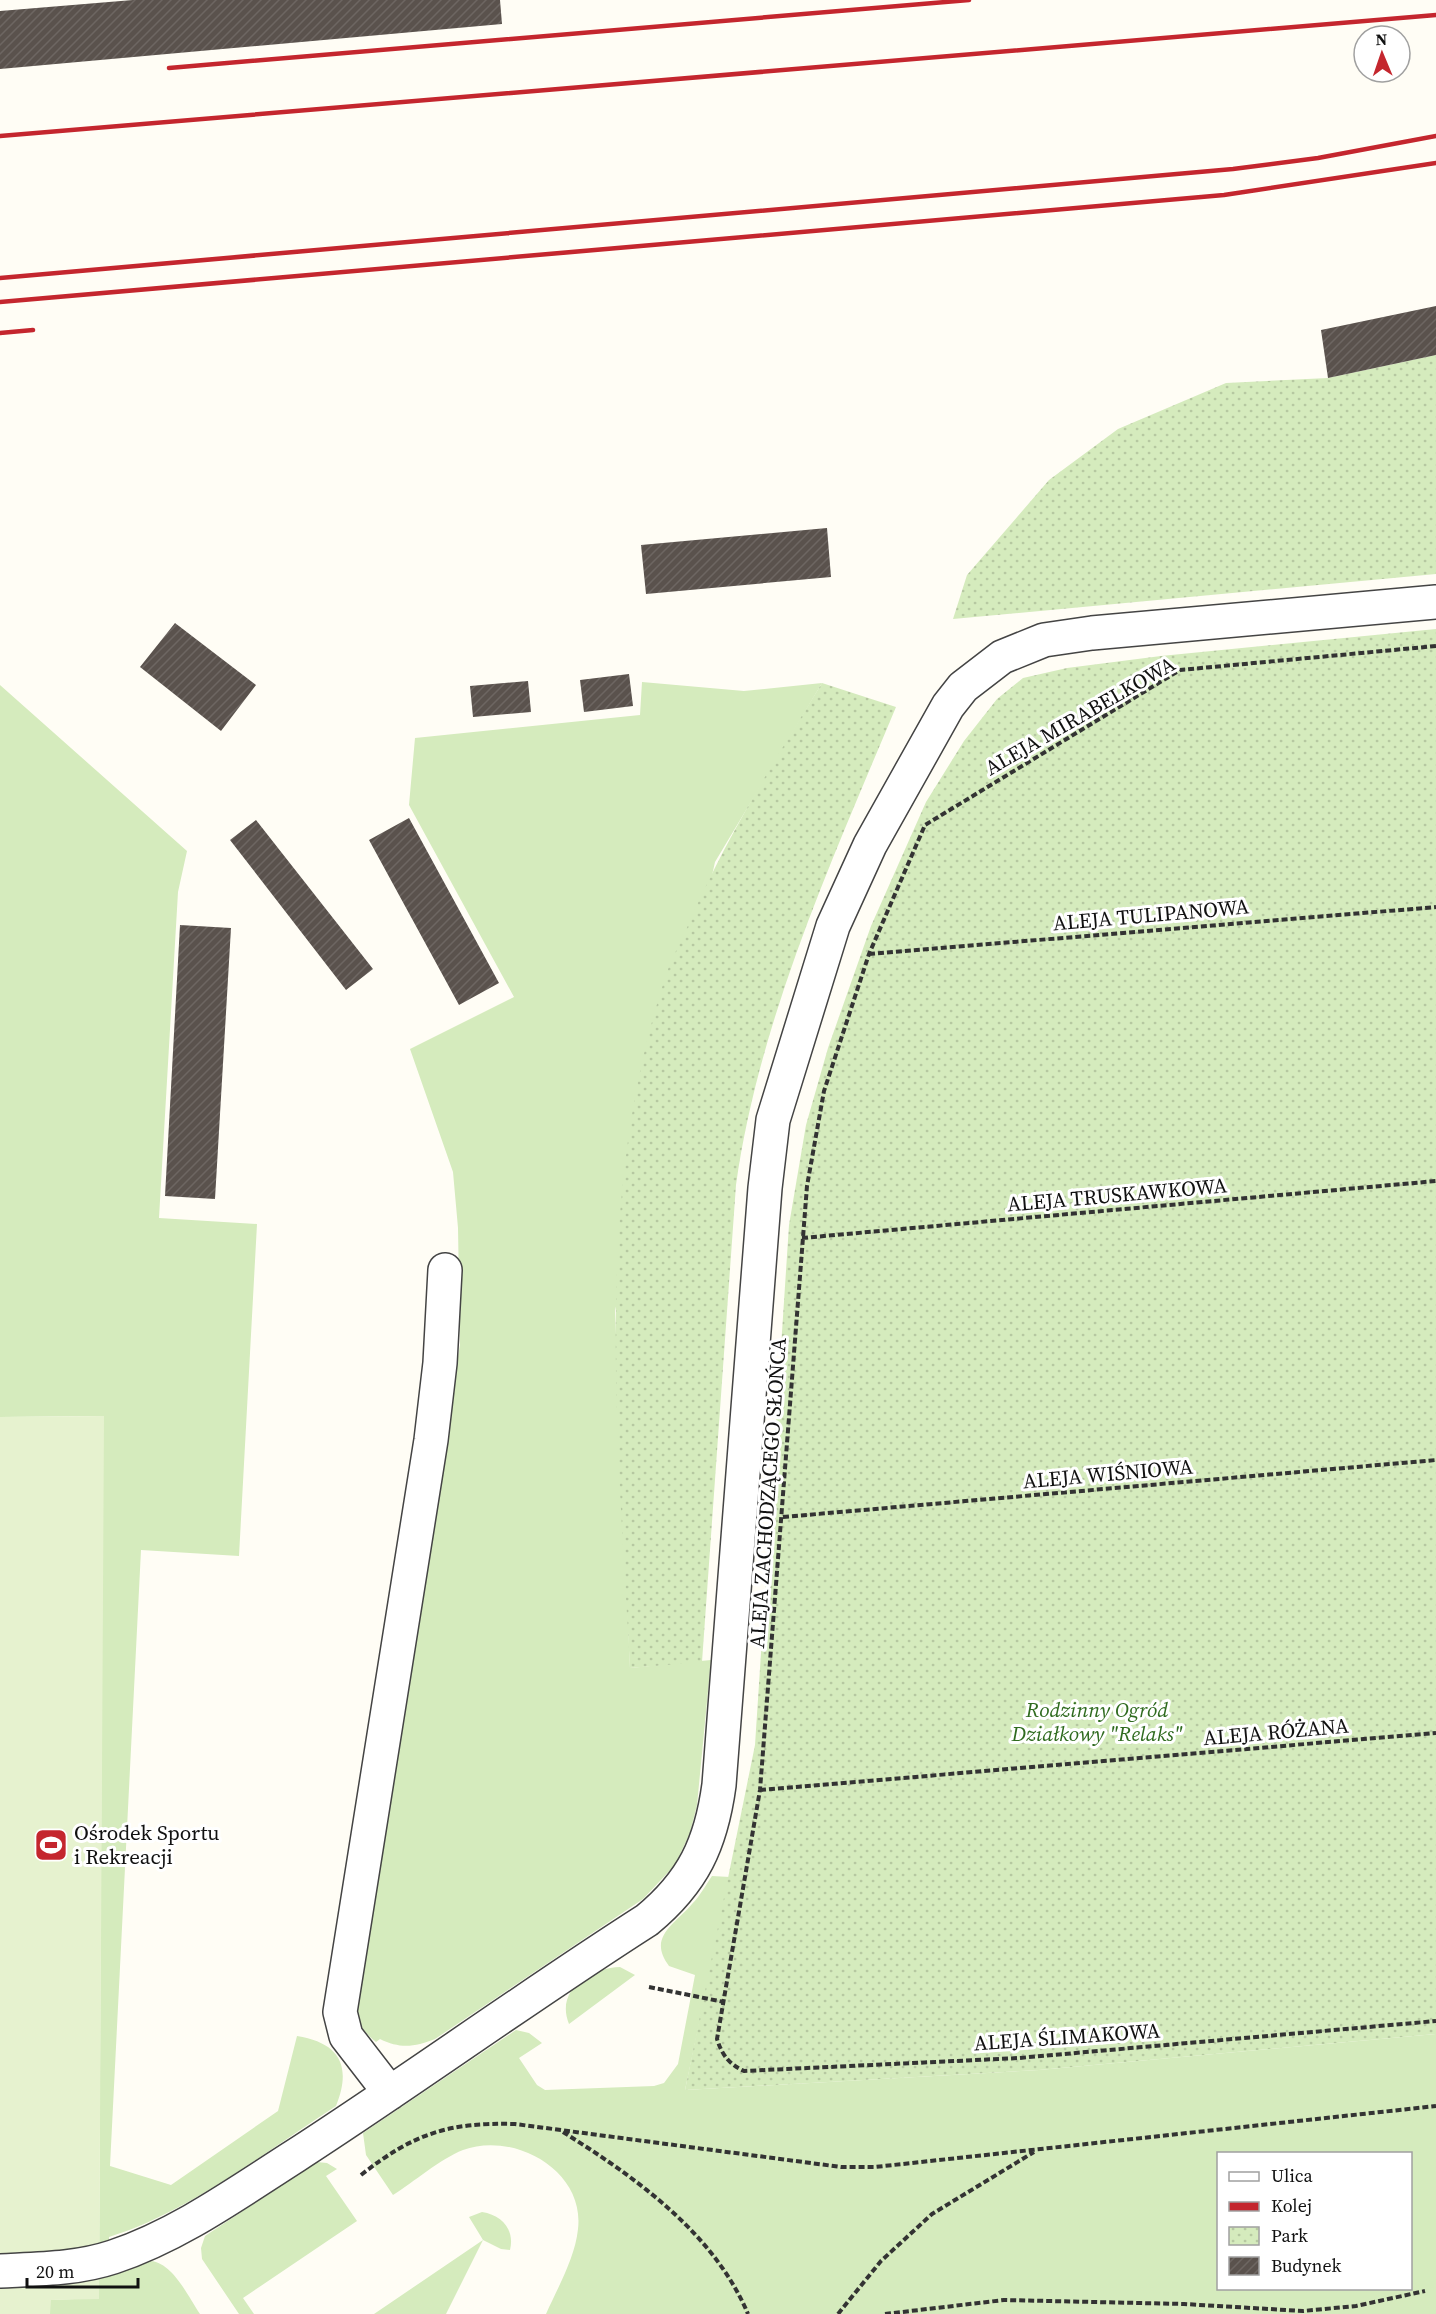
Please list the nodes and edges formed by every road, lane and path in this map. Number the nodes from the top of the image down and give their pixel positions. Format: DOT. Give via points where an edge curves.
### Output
graph roads {
  1 [pos="1436,602"];
  2 [pos="1436,646"];
  3 [pos="1436,907"];
  4 [pos="869,954"];
  5 [pos="1436,1181"];
  6 [pos="802,1238"];
  7 [pos="445,1270"];
  8 [pos="1436,1460"];
  9 [pos="783,1517"];
  10 [pos="1436,1733"];
  11 [pos="760,1790"];
  12 [pos="649,1987"];
  13 [pos="724,2002"];
  14 [pos="1436,2021"];
  15 [pos="717,2039"];
  16 [pos="390,2093"];
  17 [pos="1436,2106"];
  18 [pos="560,2130"];
  19 [pos="1037,2150"];
  20 [pos="361,2175"];
  21 [pos="0,2271"];
  22 [pos="1425,2291"];
  23 [pos="748,2314"];
  24 [pos="838,2314"];
  25 [pos="885,2314"];
  1 -- 16 [label="lane" via="1044,640 988,666 948,706 870,845 837,916 773,1120 721,1763 714,1819 703,1850 680,1889 647,1920"];
  2 -- 4 [label="path, ALEJA MIRABELKOWA" via="1180,670 925,825"];
  3 -- 4 [label="path, ALEJA TULIPANOWA"];
  4 -- 6 [label="path, ALEJA ZACHODZĄCEGO SŁOŃCA" via="824,1091"];
  5 -- 6 [label="path, ALEJA TRUSKAWKOWA"];
  6 -- 9 [label="path, ALEJA ZACHODZĄCEGO SŁOŃCA"];
  7 -- 16 [label="lane" via="431,1440 340,2012 346,2037"];
  8 -- 9 [label="path, ALEJA WIŚNIOWA"];
  9 -- 11 [label="path, ALEJA ZACHODZĄCEGO SŁOŃCA"];
  10 -- 11 [label="path, ALEJA RÓŻANA"];
  11 -- 13 [label="path, ALEJA ZACHODZĄCEGO SŁOŃCA"];
  12 -- 13 [label="path"];
  13 -- 15 [label="path, ALEJA ZACHODZĄCEGO SŁOŃCA"];
  14 -- 15 [label="path, ALEJA ŚLIMAKOWA" via="1019,2058 744,2071 732,2065 721,2052"];
  16 -- 21 [label="lane" via="166,2235 85,2264"];
  17 -- 19 [label="path"];
  18 -- 19 [label="path" via="841,2167"];
  18 -- 20 [label="path" via="476,2123 432,2133 394,2149"];
  18 -- 23 [label="path" via="649,2191 702,2241"];
  19 -- 24 [label="path" via="932,2214 881,2261"];
  22 -- 25 [label="path" via="1356,2306 1303,2311 1004,2300"];
}
